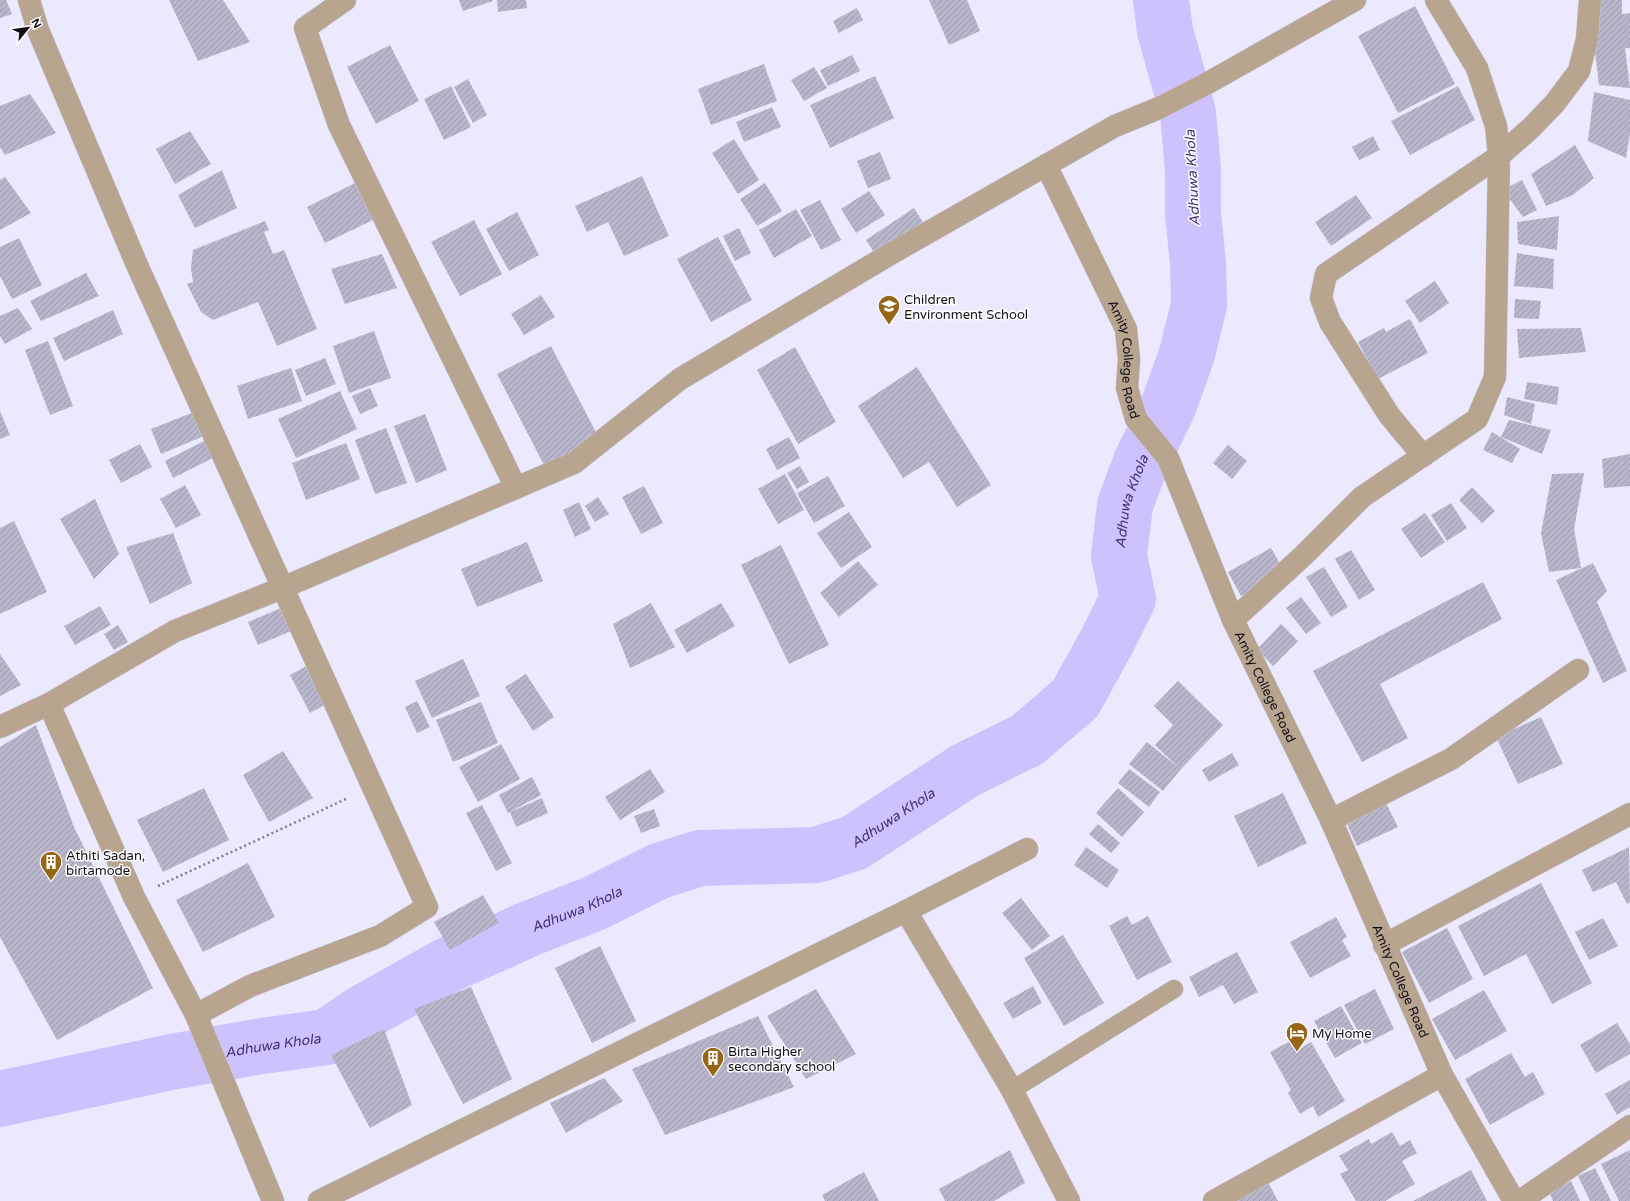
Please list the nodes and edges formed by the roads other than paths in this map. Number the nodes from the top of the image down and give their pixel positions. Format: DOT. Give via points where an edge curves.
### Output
graph roads {
  1 [pos="29,0"];
  2 [pos="345,0"];
  3 [pos="1356,0"];
  4 [pos="1436,0"];
  5 [pos="1590,0"];
  6 [pos="1499,156"];
  7 [pos="1046,165"];
  8 [pos="1423,456"];
  9 [pos="516,488"];
  10 [pos="282,588"];
  11 [pos="1233,620"];
  12 [pos="1578,670"];
  13 [pos="49,704"];
  14 [pos="0,726"];
  15 [pos="1630,814"];
  16 [pos="1331,820"];
  17 [pos="1027,849"];
  18 [pos="906,911"];
  19 [pos="1384,945"];
  20 [pos="1174,989"];
  21 [pos="196,1015"];
  22 [pos="1442,1074"];
  23 [pos="1012,1090"];
  24 [pos="1630,1126"];
  25 [pos="273,1201"];
  26 [pos="319,1201"];
  27 [pos="1069,1201"];
  28 [pos="1214,1201"];
  29 [pos="1514,1201"];
  30 [pos="1520,1201"];
  1 -- 10 [label="street" via="38,30 137,265"];
  2 -- 9 [label="street" via="305,28 339,125"];
  3 -- 7 [label="street" via="1206,84 1159,108 1115,126"];
  4 -- 6 [label="street" via="1476,68 1496,126"];
  5 -- 6 [label="street" via="1587,39 1579,71 1555,103"];
  6 -- 8 [label="street" via="1495,377 1477,419"];
  6 -- 8 [label="street" via="1326,274 1321,298 1330,322 1389,415"];
  7 -- 9 [label="street" via="680,380 574,463"];
  7 -- 11 [label="street, Amity College Road" via="1126,329 1129,359 1127,388 1136,419 1168,458"];
  8 -- 11 [label="street" via="1362,497"];
  9 -- 10 [label="street"];
  10 -- 13 [label="street" via="175,631"];
  10 -- 21 [label="street" via="427,907 380,936 250,986"];
  11 -- 16 [label="street, Amity College Road"];
  12 -- 16 [label="street" via="1451,759"];
  13 -- 14 [label="street"];
  13 -- 21 [label="street" via="134,897"];
  15 -- 19 [label="street"];
  16 -- 19 [label="street, Amity College Road"];
  17 -- 18 [label="street"];
  18 -- 23 [label="street"];
  18 -- 26 [label="street"];
  19 -- 22 [label="street, Amity College Road"];
  20 -- 23 [label="lane"];
  21 -- 25 [label="street"];
  22 -- 28 [label="street"];
  22 -- 29 [label="street, Amity College Road"];
  23 -- 27 [label="street"];
  24 -- 30 [label="street"];
}
